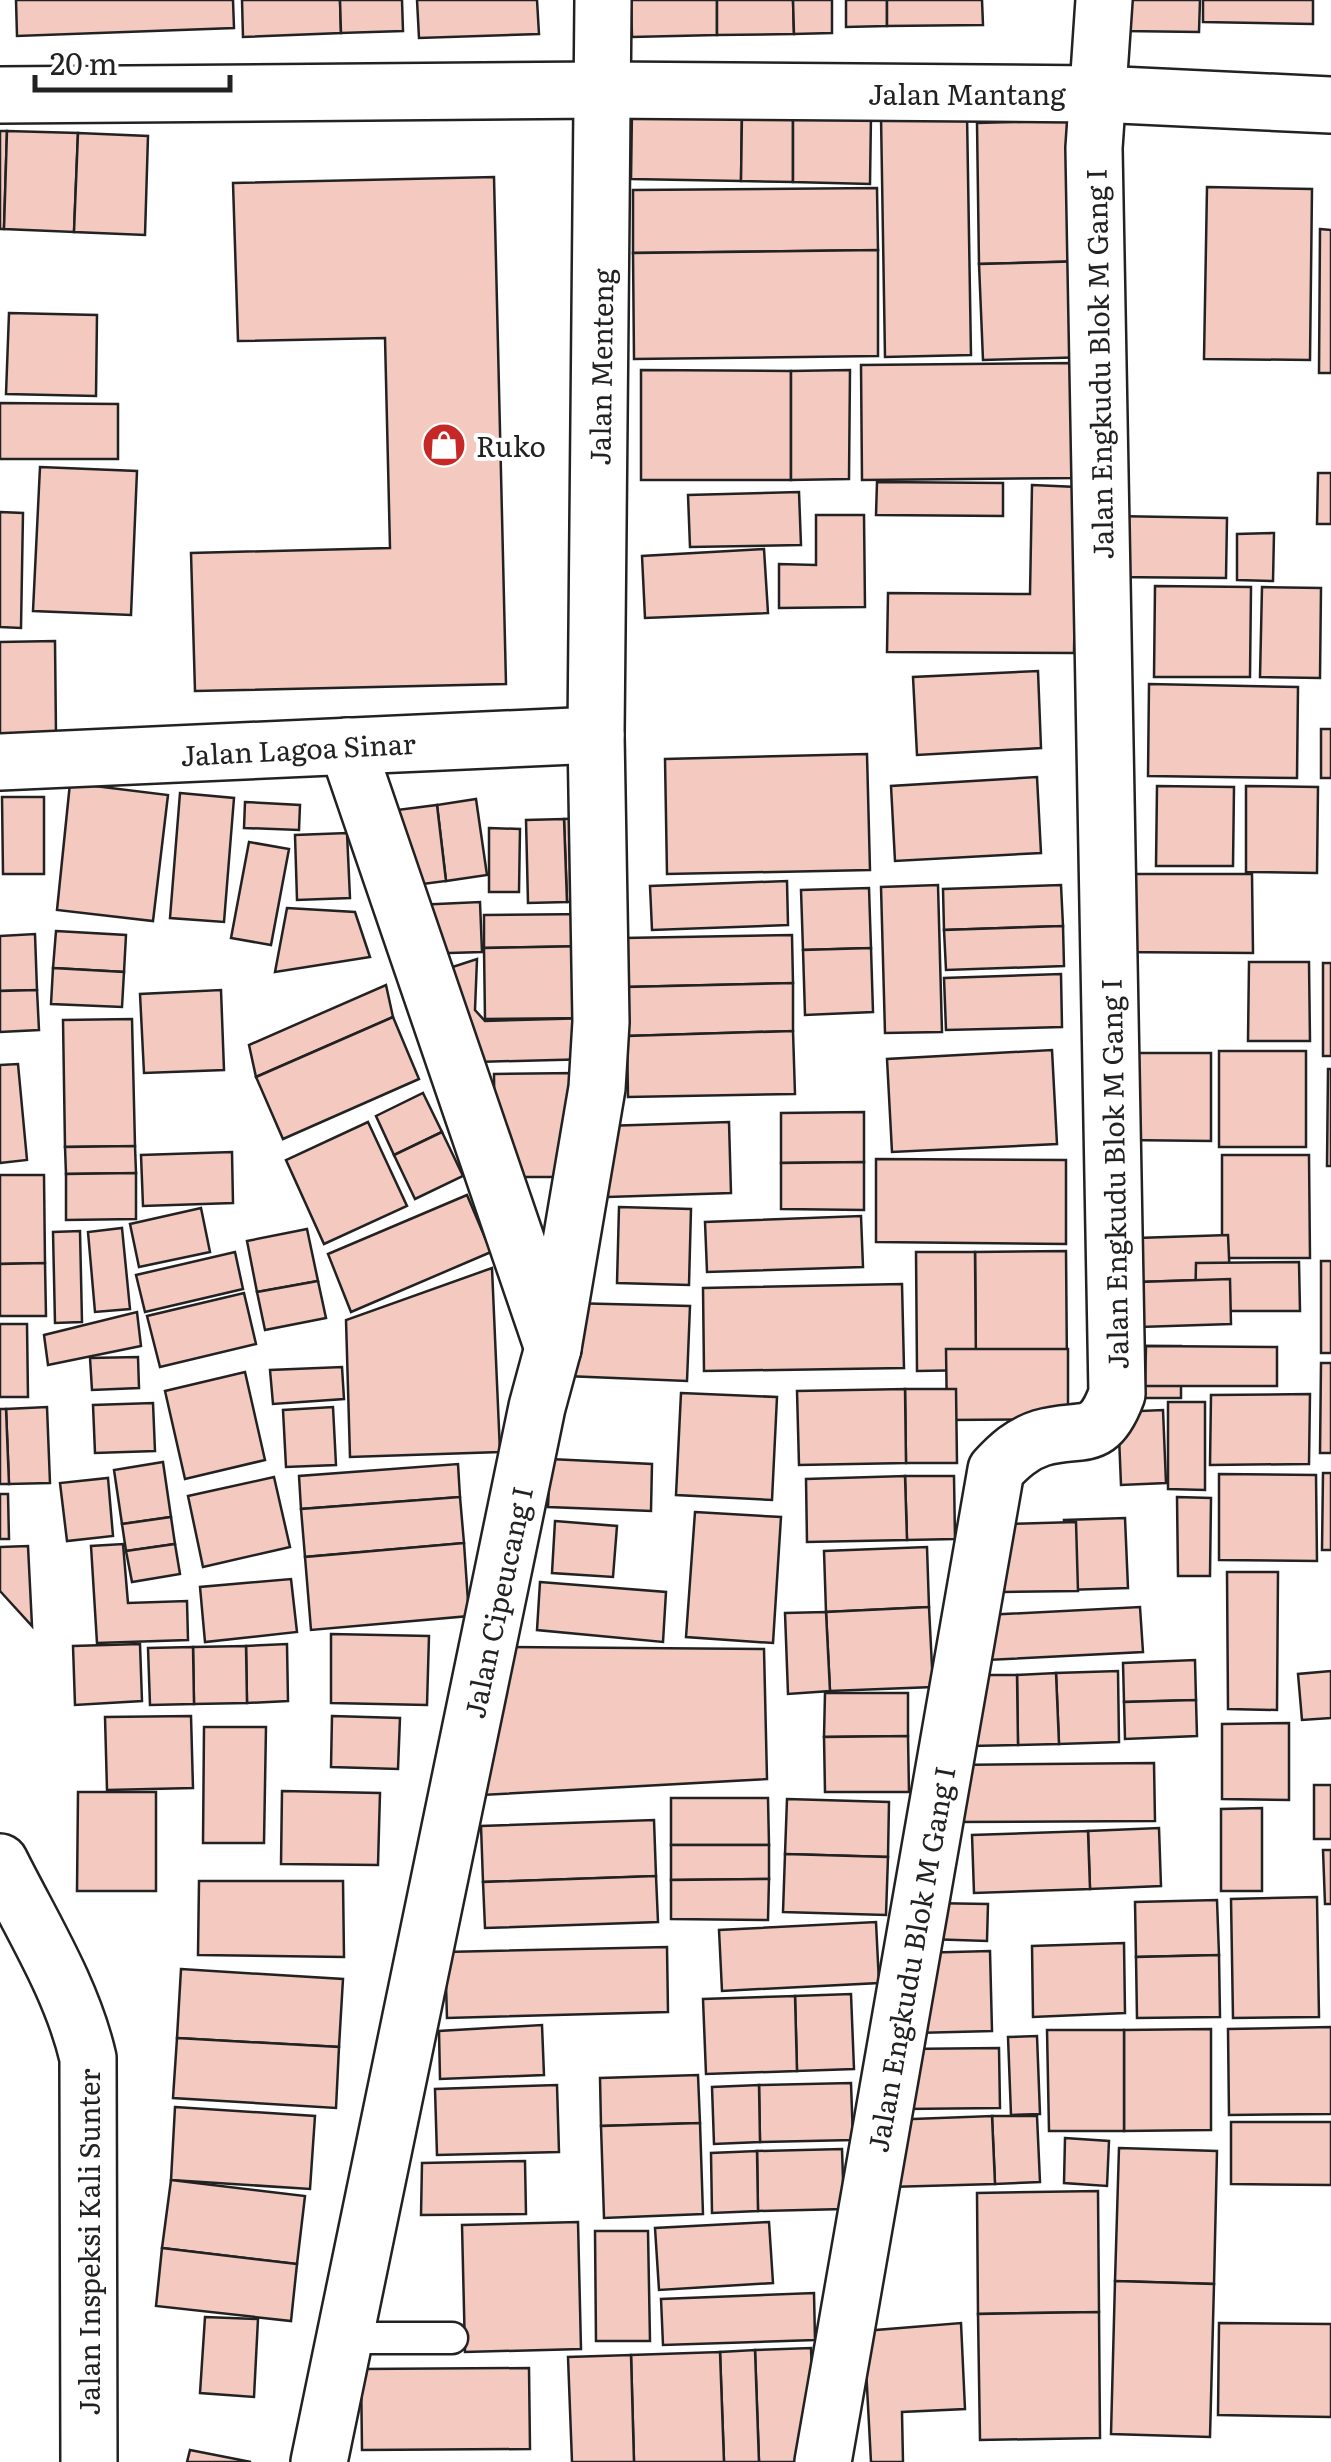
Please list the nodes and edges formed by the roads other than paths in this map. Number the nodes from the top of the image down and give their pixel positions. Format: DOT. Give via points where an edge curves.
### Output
graph roads {
  1 [pos="603,0"];
  2 [pos="1104,0"];
  3 [pos="603,90"];
  4 [pos="1098,94"];
  5 [pos="0,95"];
  6 [pos="1331,105"];
  7 [pos="596,735"];
  8 [pos="346,746"];
  9 [pos="0,762"];
  10 [pos="552,1348"];
  11 [pos="0,1862"];
  12 [pos="344,2338"];
  13 [pos="452,2338"];
  14 [pos="89,2462"];
  15 [pos="320,2462"];
  16 [pos="823,2462"];
  1 -- 3 [label="street, Jalan Menteng"];
  2 -- 4 [label="street, Jalan Engkudu Blok M Gang I"];
  3 -- 4 [label="street, Jalan Mantang"];
  3 -- 5 [label="street, Jalan Mantang"];
  3 -- 7 [label="street, Jalan Menteng"];
  4 -- 6 [label="street, Jalan Mantang"];
  4 -- 16 [label="street, Jalan Engkudu Blok M Gang I" via="1116,1394 1108,1418 1090,1431 1041,1438 1014,1451 996,1470"];
  7 -- 8 [label="street, Jalan Lagoa Sinar"];
  7 -- 10 [label="street, Jalan Cipeucang I" via="602,1022 597,1088"];
  8 -- 9 [label="street, Jalan Lagoa Sinar"];
  8 -- 10 [label="street"];
  10 -- 12 [label="street, Jalan Cipeucang I"];
  11 -- 14 [label="street, Jalan Inspeksi Kali Sunter" via="70,2002 88,2058"];
  12 -- 13 [label="lane"];
  12 -- 15 [label="street, Jalan Cipeucang I"];
}
